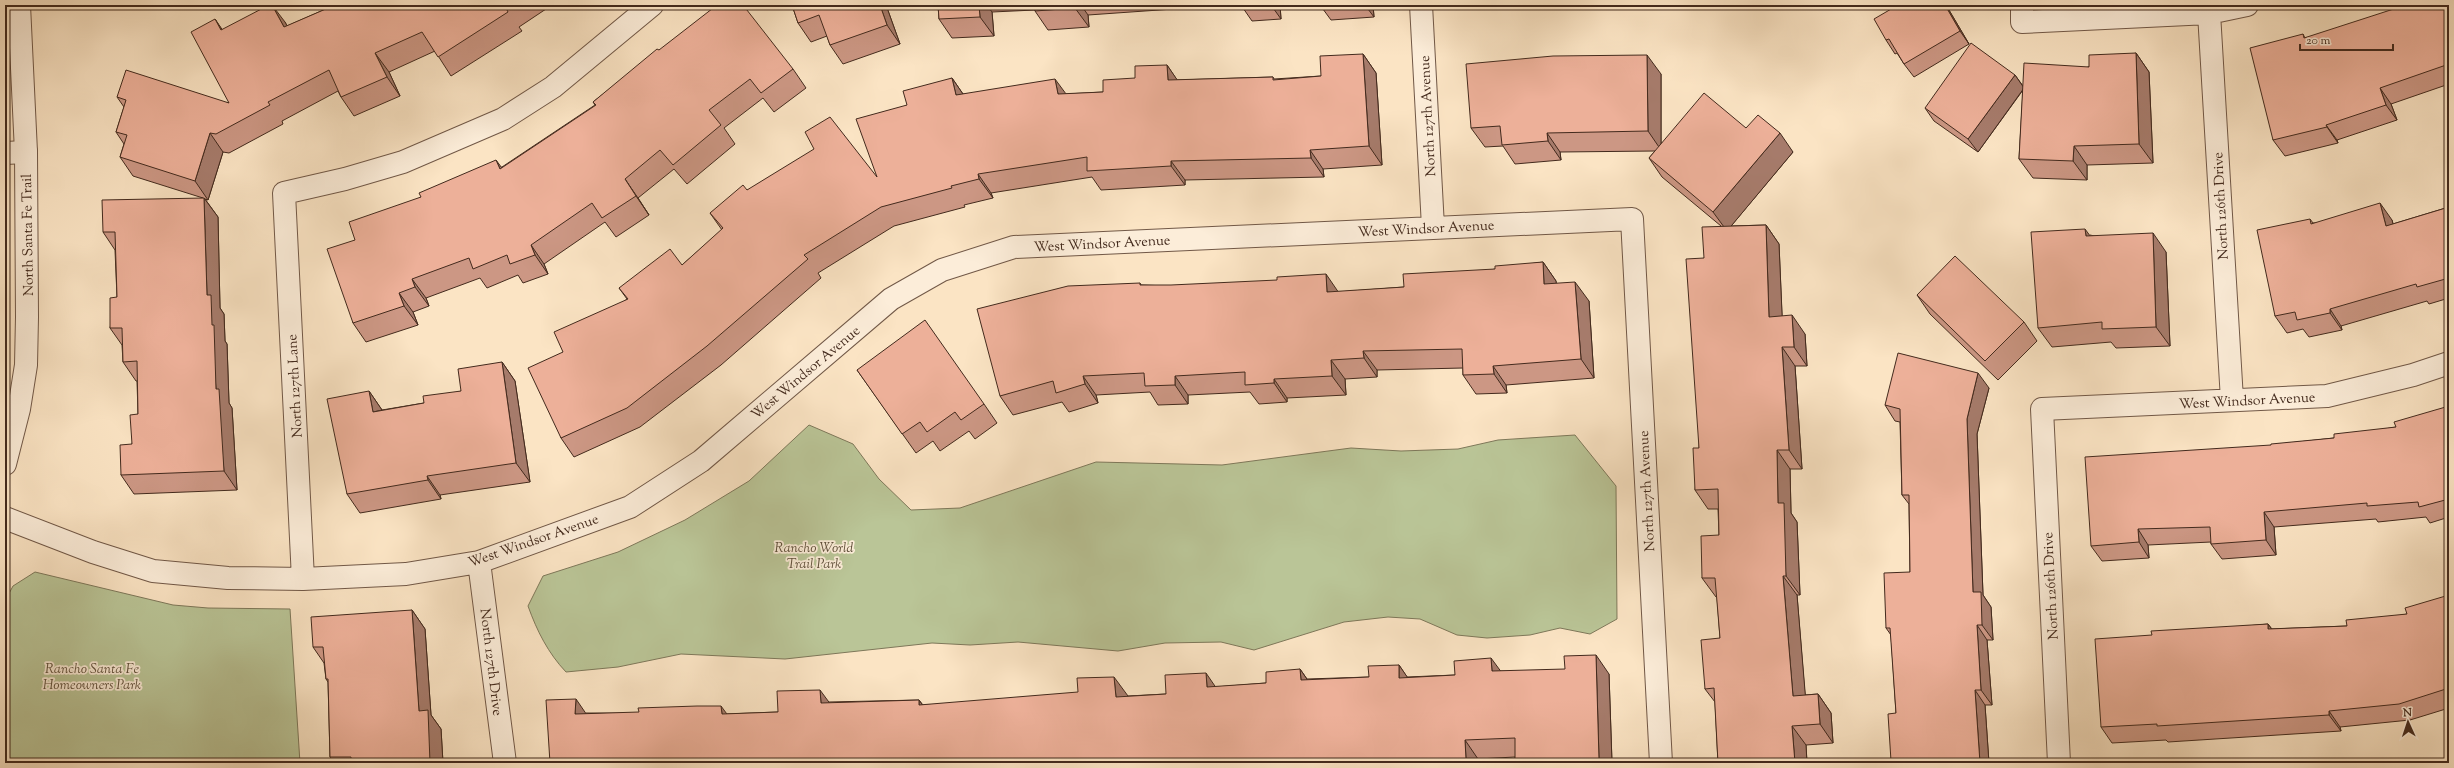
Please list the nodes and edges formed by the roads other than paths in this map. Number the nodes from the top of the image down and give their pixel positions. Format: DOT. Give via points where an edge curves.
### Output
graph roads {
  1 [pos="19,5"];
  2 [pos="652,5"];
  3 [pos="1421,5"];
  4 [pos="2247,5"];
  5 [pos="2022,13"];
  6 [pos="2210,13"];
  7 [pos="15,153"];
  8 [pos="1632,219"];
  9 [pos="1433,227"];
  10 [pos="2449,363"];
  11 [pos="2232,400"];
  12 [pos="2042,409"];
  13 [pos="5,464"];
  14 [pos="5,518"];
  15 [pos="479,562"];
  16 [pos="303,579"];
  17 [pos="505,763"];
  18 [pos="1661,763"];
  19 [pos="2059,763"];
  1 -- 7 [label="street, North Santa Fe Trail"];
  2 -- 16 [label="street, North 127th Lane" via="553,86 503,120 403,162 284,193"];
  3 -- 9 [label="street, North 127th Avenue"];
  4 -- 6 [label="street"];
  5 -- 6 [label="street"];
  6 -- 11 [label="street, North 126th Drive"];
  7 -- 13 [label="street, North Santa Fe Trail" via="26,365 19,409"];
  8 -- 9 [label="street, West Windsor Avenue"];
  8 -- 18 [label="street, North 127th Avenue"];
  9 -- 15 [label="street, West Windsor Avenue" via="1014,247 942,270 891,299 701,461 630,507"];
  10 -- 11 [label="street, West Windsor Avenue" via="2413,375 2327,396"];
  11 -- 12 [label="street, West Windsor Avenue"];
  12 -- 19 [label="street, North 126th Drive"];
  14 -- 16 [label="street, West Windsor Avenue" via="93,552 153,571 228,578"];
  15 -- 16 [label="street, West Windsor Avenue" via="406,574"];
  15 -- 17 [label="street, North 127th Drive"];
}
